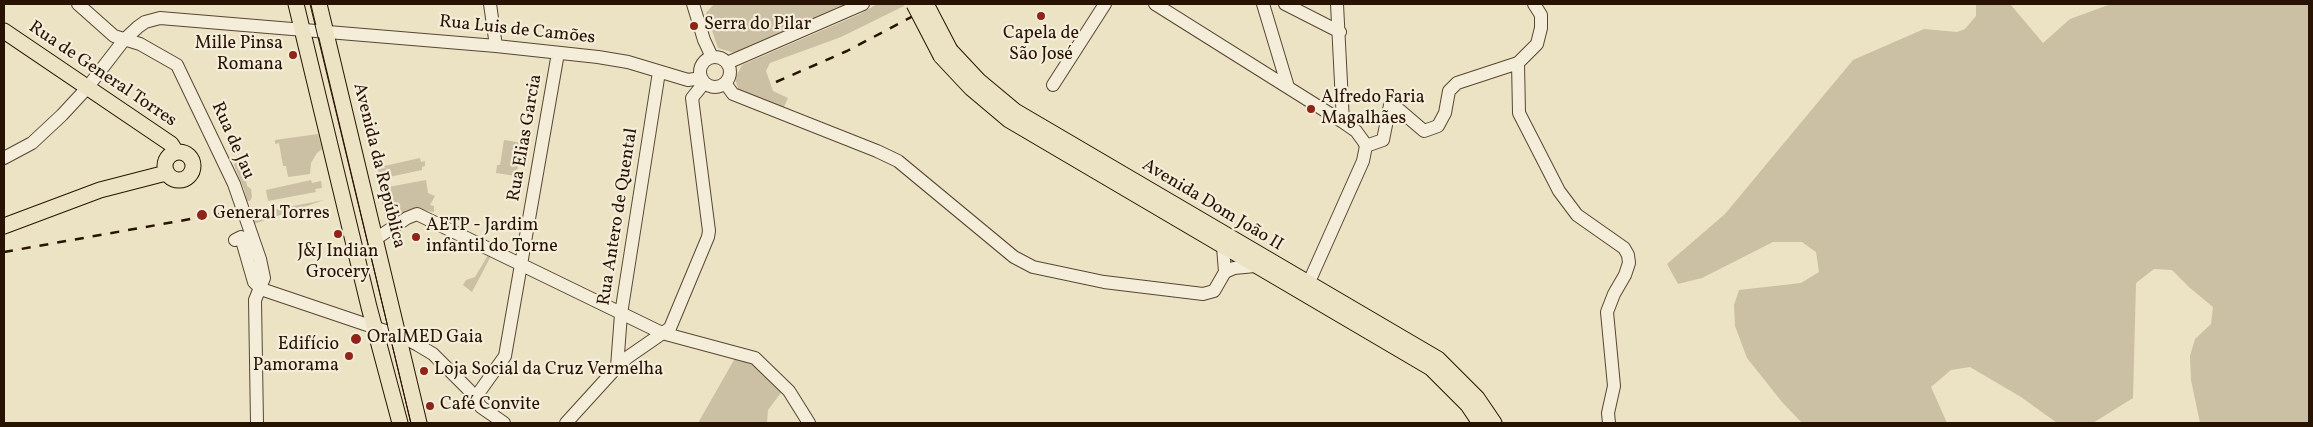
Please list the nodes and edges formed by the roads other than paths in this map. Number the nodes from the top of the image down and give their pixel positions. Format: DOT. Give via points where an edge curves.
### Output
graph roads {
  1 [pos="78,4"];
  2 [pos="296,4"];
  3 [pos="319,4"];
  4 [pos="490,4"];
  5 [pos="694,4"];
  6 [pos="863,4"];
  7 [pos="914,4"];
  8 [pos="926,4"];
  9 [pos="1105,4"];
  10 [pos="1156,4"];
  11 [pos="1263,4"];
  12 [pos="1285,4"];
  13 [pos="1337,4"];
  14 [pos="1534,4"];
  15 [pos="302,30"];
  16 [pos="4,31"];
  17 [pos="326,32"];
  18 [pos="1340,32"];
  19 [pos="124,40"];
  20 [pos="496,46"];
  21 [pos="558,53"];
  22 [pos="946,53"];
  23 [pos="712,57"];
  24 [pos="727,63"];
  25 [pos="1518,63"];
  26 [pos="659,72"];
  27 [pos="702,81"];
  28 [pos="725,83"];
  29 [pos="1053,85"];
  30 [pos="1288,87"];
  31 [pos="87,88"];
  32 [pos="1343,122"];
  33 [pos="1366,146"];
  34 [pos="176,152"];
  35 [pos="4,158"];
  36 [pos="166,173"];
  37 [pos="4,226"];
  38 [pos="377,238"];
  39 [pos="235,240"];
  40 [pos="1223,247"];
  41 [pos="522,266"];
  42 [pos="1255,266"];
  43 [pos="1226,272"];
  44 [pos="261,289"];
  45 [pos="1306,289"];
  46 [pos="621,314"];
  47 [pos="374,329"];
  48 [pos="662,333"];
  49 [pos="400,336"];
  50 [pos="617,367"];
  51 [pos="475,398"];
  52 [pos="257,423"];
  53 [pos="400,423"];
  54 [pos="420,423"];
  55 [pos="504,423"];
  56 [pos="566,423"];
  57 [pos="809,423"];
  58 [pos="1480,423"];
  59 [pos="1494,423"];
  60 [pos="1609,423"];
  1 -- 19 [label="street, Rua de Jau" via="114,36"];
  2 -- 15 [label="main road"];
  3 -- 17 [label="main road, Avenida da República"];
  4 -- 20 [label="street"];
  5 -- 23 [label="street"];
  6 -- 24 [label="street"];
  7 -- 22 [label="main road, Avenida Dom João II, bridge"];
  8 -- 22 [label="main road, Avenida Dom João II, bridge"];
  9 -- 29 [label="street"];
  10 -- 30 [label="street"];
  11 -- 30 [label="street"];
  12 -- 18 [label="street"];
  13 -- 18 [label="street"];
  14 -- 25 [label="street" via="1541,15 1538,44"];
  15 -- 17 [label="street, Rua Luis de Camões"];
  15 -- 19 [label="street, Rua Luis de Camões" via="160,18 145,22"];
  15 -- 47 [label="main road"];
  16 -- 31 [label="main road, Rua de General Torres"];
  17 -- 20 [label="street, Rua Luis de Camões"];
  17 -- 38 [label="main road, Avenida da República"];
  18 -- 32 [label="street"];
  19 -- 31 [label="street, Rua Luis de Camões"];
  19 -- 44 [label="street, Rua de Jau" via="140,44 181,70 234,184 260,259 264,278"];
  20 -- 21 [label="street, Rua Luis de Camões"];
  21 -- 26 [label="street, Rua Luis de Camões" via="614,59"];
  21 -- 41 [label="street, Rua Elias Garcia"];
  22 -- 40 [label="main road, Avenida Dom João II" via="971,88 1009,120"];
  22 -- 45 [label="main road, Avenida Dom João II" via="1015,111"];
  23 -- 24 [label="street"];
  23 -- 27 [label="street" via="701,65"];
  24 -- 28 [label="street" via="730,71"];
  25 -- 33 [label="street" via="1457,83 1449,91 1445,113 1438,126 1424,130 1390,105 1382,140"];
  25 -- 60 [label="street" via="1519,113 1559,191 1577,215 1624,248 1628,255 1625,275 1607,312 1614,386"];
  26 -- 27 [label="street, Rua Luis de Camões"];
  26 -- 46 [label="street, Rua Antero de Quental"];
  27 -- 28 [label="street" via="717,87"];
  27 -- 48 [label="street" via="692,98 710,231 670,328"];
  28 -- 43 [label="street" via="733,94 898,161 1014,257 1033,267 1104,282 1203,294 1214,290"];
  30 -- 32 [label="street"];
  31 -- 34 [label="main road, Rua de General Torres" via="170,144"];
  31 -- 35 [label="street, Rua Luis de Camões" via="32,143"];
  32 -- 33 [label="street" via="1356,131"];
  33 -- 45 [label="street" via="1363,161"];
  34 -- 36 [label="main road, Rua de General Torres" via="165,161"];
  34 -- 36 [label="main road, Rua de General Torres" via="188,155 192,171 186,178 178,180"];
  36 -- 37 [label="main road" via="100,190"];
  38 -- 41 [label="street" via="417,214"];
  38 -- 49 [label="main road, Avenida da República"];
  39 -- 44 [label="street" via="241,238 254,282"];
  40 -- 42 [label="main road, Avenida Dom João II"];
  40 -- 43 [label="street"];
  41 -- 46 [label="street"];
  41 -- 51 [label="street, Rua Elias Garcia" via="505,356"];
  42 -- 43 [label="street"];
  42 -- 45 [label="main road, Avenida Dom João II"];
  44 -- 47 [label="street"];
  44 -- 52 [label="street" via="256,300"];
  45 -- 58 [label="main road, Avenida Dom João II" via="1431,368 1468,405"];
  45 -- 59 [label="main road, Avenida Dom João II" via="1438,359 1477,398"];
  46 -- 48 [label="street"];
  46 -- 50 [label="street, Rua Antero de Quental"];
  47 -- 49 [label="street"];
  47 -- 53 [label="main road"];
  48 -- 50 [label="street"];
  48 -- 57 [label="street" via="755,358 789,391"];
  49 -- 51 [label="street" via="433,354"];
  49 -- 54 [label="main road, Avenida da República"];
  50 -- 56 [label="street"];
  51 -- 55 [label="street" via="480,407"];
}
